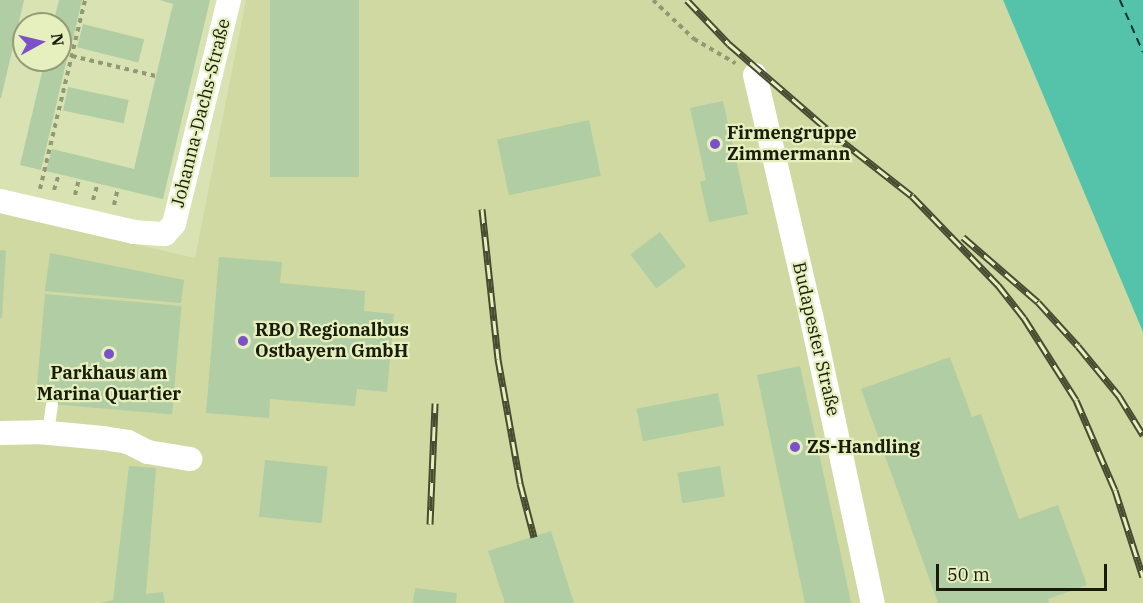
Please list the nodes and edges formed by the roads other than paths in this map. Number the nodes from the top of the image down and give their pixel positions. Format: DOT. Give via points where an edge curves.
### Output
graph roads {
  1 [pos="229,0"];
  2 [pos="755,75"];
  3 [pos="0,201"];
  4 [pos="52,404"];
  5 [pos="0,433"];
  6 [pos="48,433"];
  7 [pos="190,459"];
  8 [pos="873,603"];
  1 -- 3 [label="street, Johanna-Dachs-Straße" via="174,224 165,234 134,232"];
  2 -- 8 [label="street, Budapester Straße" via="812,315"];
  4 -- 6 [label="lane"];
  5 -- 6 [label="street"];
  6 -- 7 [label="street" via="128,442 148,452"];
}
